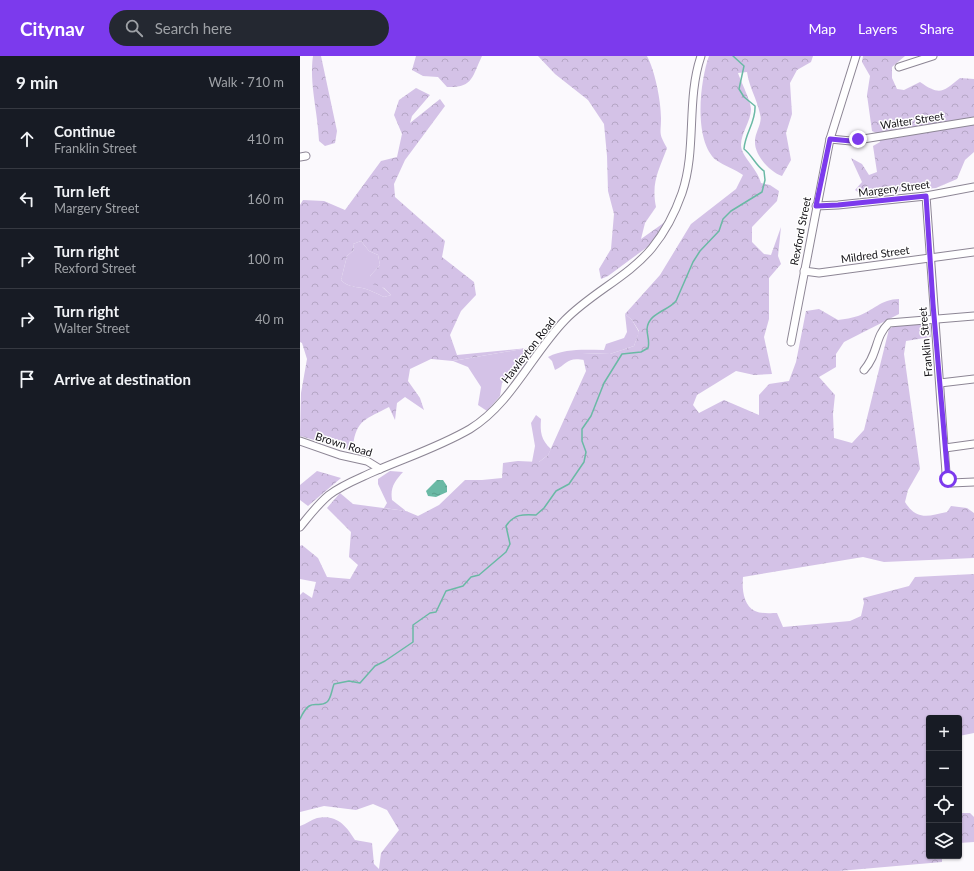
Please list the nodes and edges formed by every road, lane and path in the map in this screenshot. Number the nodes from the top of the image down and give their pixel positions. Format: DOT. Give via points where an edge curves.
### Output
graph roads {
  1 [pos="701,56"];
  2 [pos="856,56"];
  3 [pos="934,56"];
  4 [pos="899,67"];
  5 [pos="974,121"];
  6 [pos="830,139"];
  7 [pos="974,187"];
  8 [pos="926,196"];
  9 [pos="816,206"];
  10 [pos="974,252"];
  11 [pos="930,257"];
  12 [pos="804,271"];
  13 [pos="974,316"];
  14 [pos="935,320"];
  15 [pos="791,342"];
  16 [pos="864,370"];
  17 [pos="974,379"];
  18 [pos="940,383"];
  19 [pos="300,442"];
  20 [pos="974,444"];
  21 [pos="945,448"];
  22 [pos="380,469"];
  23 [pos="974,482"];
  24 [pos="300,527"];
  1 -- 22 [label="street, Hawleyton Road" via="696,75 690,161 682,193 667,227 650,250 634,266 592,296 566,319 499,404 480,422 450,440"];
  2 -- 6 [label="street, Rexford Street"];
  3 -- 4 [label="street"];
  5 -- 6 [label="street, Walter Street" via="851,141"];
  6 -- 9 [label="street, Rexford Street"];
  7 -- 8 [label="street, Margery Street"];
  8 -- 9 [label="street, Margery Street"];
  8 -- 11 [label="street, Franklin Street"];
  9 -- 12 [label="street, Rexford Street"];
  10 -- 11 [label="street, Mildred Street"];
  11 -- 12 [label="street, Mildred Street" via="819,273"];
  11 -- 14 [label="street, Franklin Street"];
  12 -- 15 [label="street, Rexford Street"];
  13 -- 14 [label="street"];
  14 -- 16 [label="street" via="889,323 878,340 872,361"];
  14 -- 18 [label="street, Franklin Street"];
  17 -- 18 [label="street"];
  18 -- 21 [label="street, Franklin Street"];
  19 -- 22 [label="street, Brown Road" via="367,461"];
  20 -- 21 [label="street"];
  21 -- 23 [label="street, Franklin Street" via="946,473 949,481"];
  22 -- 24 [label="street, Hawleyton Road" via="334,491 318,505"];
}
